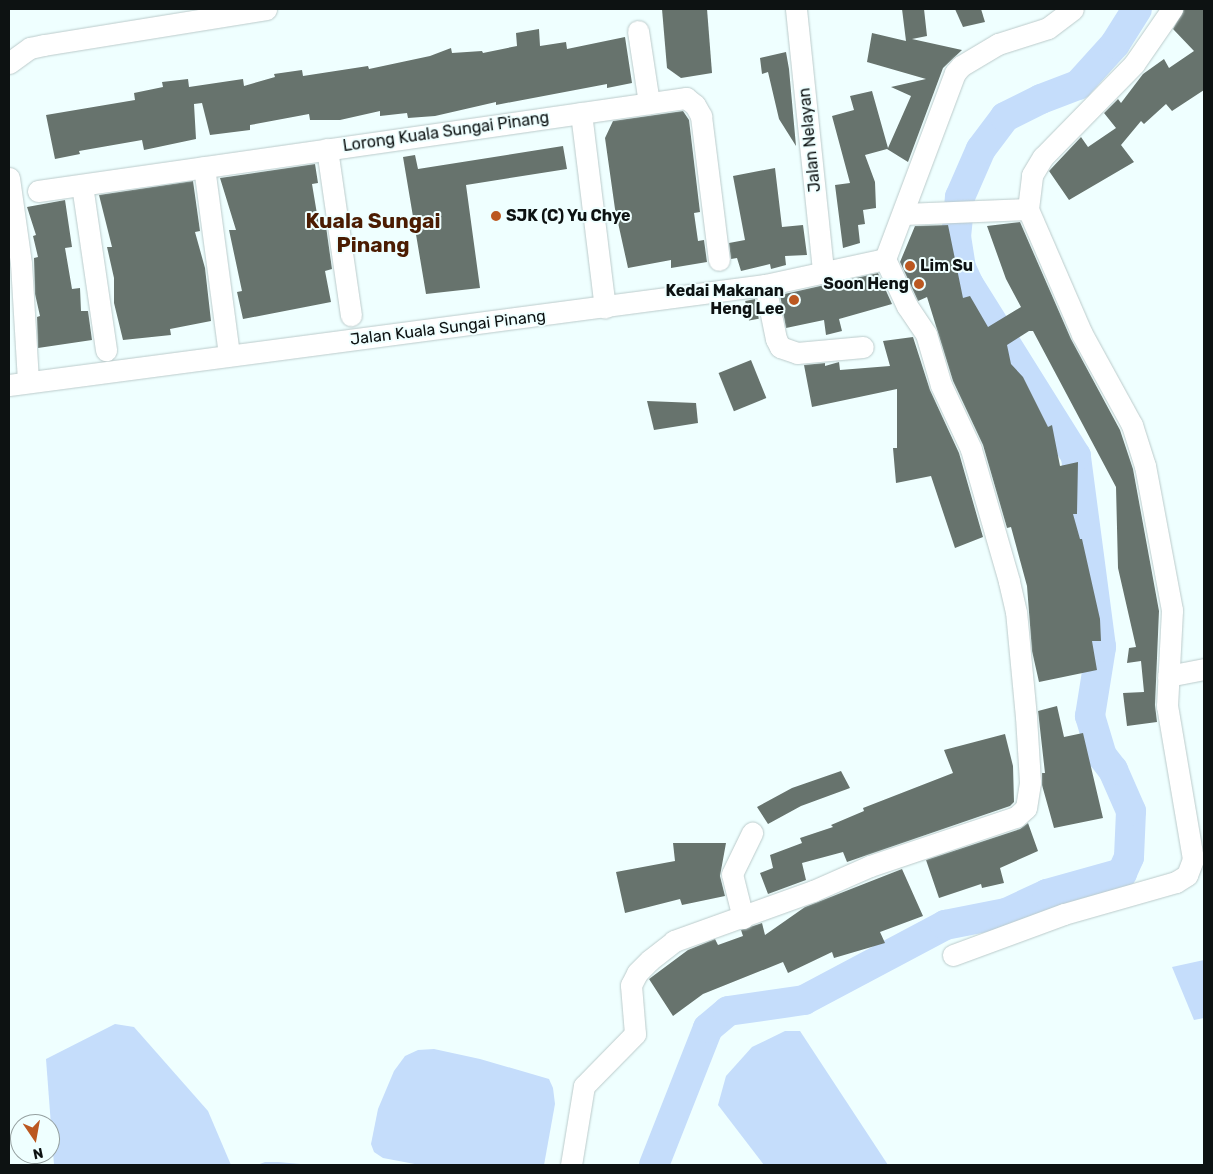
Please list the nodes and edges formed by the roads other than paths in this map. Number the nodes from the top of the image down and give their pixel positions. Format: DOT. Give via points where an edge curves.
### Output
graph roads {
  1 [pos="266,9"];
  2 [pos="796,9"];
  3 [pos="1073,9"];
  4 [pos="1172,9"];
  5 [pos="638,31"];
  6 [pos="9,63"];
  7 [pos="649,103"];
  8 [pos="581,113"];
  9 [pos="327,149"];
  10 [pos="204,167"];
  11 [pos="9,178"];
  12 [pos="82,185"];
  13 [pos="38,192"];
  14 [pos="1028,209"];
  15 [pos="911,214"];
  16 [pos="885,259"];
  17 [pos="719,260"];
  18 [pos="823,272"];
  19 [pos="765,285"];
  20 [pos="605,308"];
  21 [pos="351,315"];
  22 [pos="863,347"];
  23 [pos="106,350"];
  24 [pos="229,355"];
  25 [pos="18,383"];
  26 [pos="1204,669"];
  27 [pos="1168,676"];
  28 [pos="752,834"];
  29 [pos="743,918"];
  30 [pos="953,955"];
  31 [pos="571,1165"];
  1 -- 6 [label="street" via="44,45 30,48"];
  2 -- 18 [label="street, Jalan Nelayan"];
  3 -- 15 [label="street" via="1048,28 1004,40 962,66 952,81"];
  4 -- 14 [label="street" via="1134,64 1043,157 1032,175"];
  5 -- 7 [label="street"];
  7 -- 8 [label="street, Lorong Kuala Sungai Pinang"];
  7 -- 17 [label="street, Lorong Kuala Sungai Pinang" via="686,98 701,116"];
  8 -- 9 [label="street, Lorong Kuala Sungai Pinang"];
  8 -- 20 [label="street"];
  9 -- 10 [label="street, Lorong Kuala Sungai Pinang"];
  9 -- 21 [label="street"];
  10 -- 12 [label="street, Lorong Kuala Sungai Pinang"];
  10 -- 24 [label="street"];
  11 -- 25 [label="street" via="21,263"];
  12 -- 13 [label="street, Lorong Kuala Sungai Pinang"];
  12 -- 23 [label="street"];
  14 -- 15 [label="street"];
  14 -- 27 [label="street" via="1082,334 1128,417 1138,444 1172,610"];
  15 -- 16 [label="street"];
  16 -- 18 [label="street, Jalan Kuala Sungai Pinang"];
  16 -- 29 [label="street" via="907,306 926,334 941,385 975,459 1004,562 1016,612 1028,800 1026,808 1016,817 870,866"];
  18 -- 19 [label="street, Jalan Kuala Sungai Pinang"];
  19 -- 20 [label="street, Jalan Kuala Sungai Pinang"];
  19 -- 22 [label="street" via="780,346 797,353"];
  20 -- 24 [label="street, Jalan Kuala Sungai Pinang"];
  24 -- 25 [label="street, Jalan Kuala Sungai Pinang"];
  26 -- 27 [label="street"];
  27 -- 30 [label="street" via="1170,733 1194,852 1187,875 1124,898 1064,914"];
  28 -- 29 [label="street" via="732,874"];
  29 -- 31 [label="street" via="674,941 634,976 629,992 635,1034 584,1086"];
}
